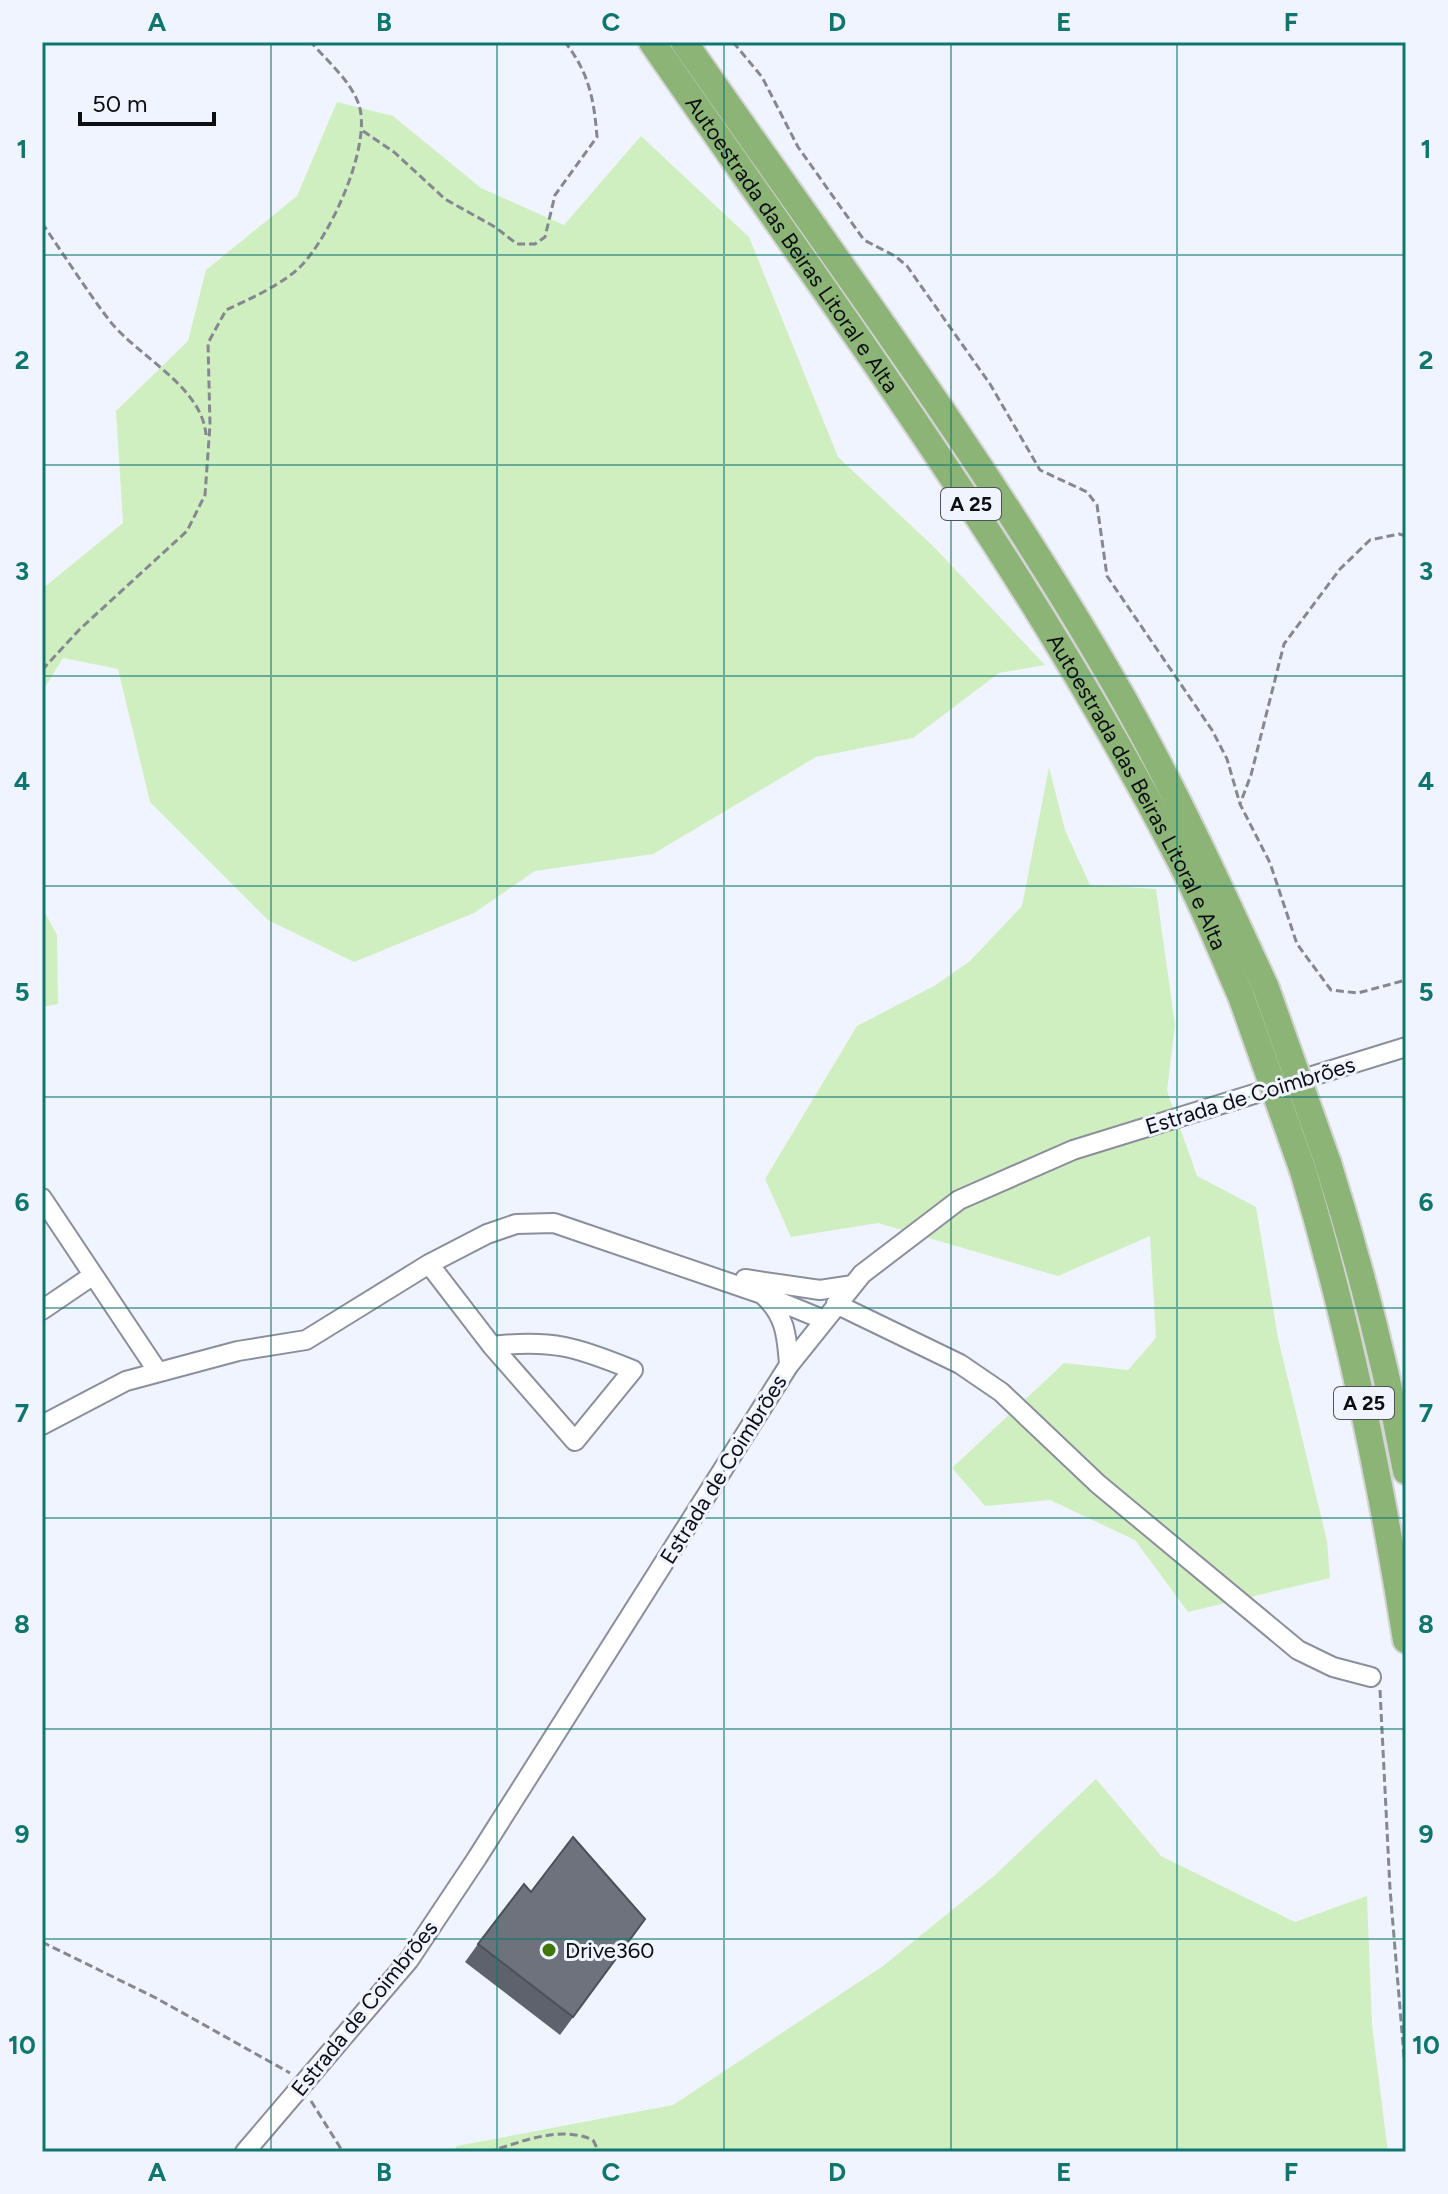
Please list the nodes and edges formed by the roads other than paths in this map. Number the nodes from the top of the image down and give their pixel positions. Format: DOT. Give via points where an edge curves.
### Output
graph roads {
  1 [pos="652,42"];
  2 [pos="684,42"];
  3 [pos="1253,992"];
  4 [pos="1406,1047"];
  5 [pos="1315,1167"];
  6 [pos="42,1198"];
  7 [pos="429,1264"];
  8 [pos="679,1265"];
  9 [pos="92,1276"];
  10 [pos="853,1285"];
  11 [pos="762,1294"];
  12 [pos="836,1304"];
  13 [pos="42,1310"];
  14 [pos="822,1319"];
  15 [pos="492,1346"];
  16 [pos="789,1365"];
  17 [pos="158,1372"];
  18 [pos="42,1425"];
  19 [pos="1406,1471"];
  20 [pos="1406,1640"];
  21 [pos="1371,1677"];
  22 [pos="245,2152"];
  1 -- 3 [label="highway, Autoestrada das Beiras Litoral e Alta / A 25" via="986,526 1092,700"];
  2 -- 3 [label="highway, Autoestrada das Beiras Litoral e Alta / A 25" via="1008,510 1113,680 1200,842"];
  3 -- 5 [label="highway, Autoestrada das Beiras Litoral e Alta / A 25, bridge"];
  4 -- 10 [label="street, Estrada de Coimbrões" via="1073,1150 959,1200"];
  5 -- 19 [label="highway, Autoestrada das Beiras Litoral e Alta / A 25" via="1370,1301"];
  5 -- 20 [label="highway, Autoestrada das Beiras Litoral e Alta / A 25" via="1386,1514"];
  6 -- 9 [label="street"];
  7 -- 8 [label="street" via="516,1224 554,1223"];
  7 -- 15 [label="street"];
  7 -- 17 [label="street" via="306,1340"];
  8 -- 10 [label="street" via="788,1287"];
  8 -- 11 [label="street"];
  9 -- 13 [label="street"];
  9 -- 17 [label="street"];
  10 -- 12 [label="street, Estrada de Coimbrões"];
  11 -- 14 [label="street"];
  11 -- 16 [label="street" via="778,1308"];
  12 -- 14 [label="street, Estrada de Coimbrões"];
  12 -- 21 [label="street" via="960,1364 1001,1392 1098,1484 1298,1650"];
  14 -- 16 [label="street, Estrada de Coimbrões"];
  15 -- 15 [label="street" via="575,1441 633,1370 578,1347 536,1341"];
  16 -- 22 [label="street, Estrada de Coimbrões" via="409,1960"];
  17 -- 18 [label="street" via="126,1381"];
}
